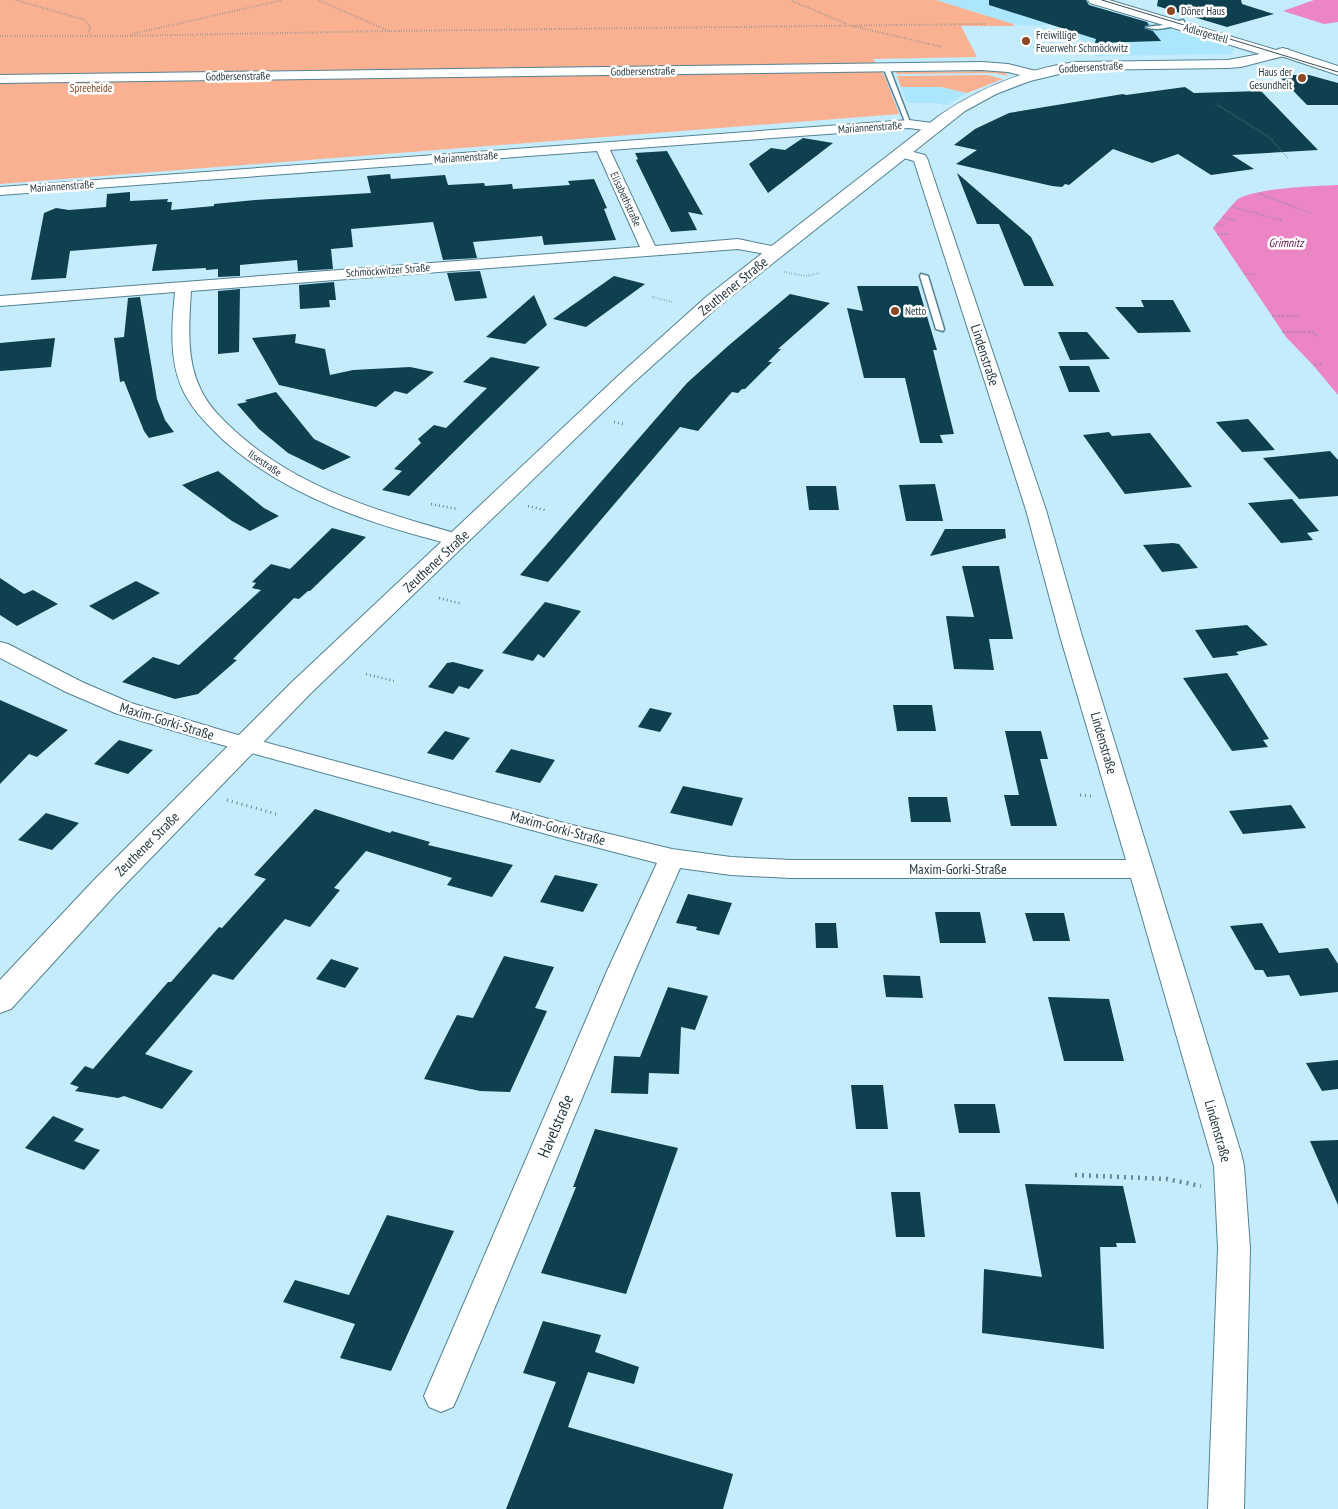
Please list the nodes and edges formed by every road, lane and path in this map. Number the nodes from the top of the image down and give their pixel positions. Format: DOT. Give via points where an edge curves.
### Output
graph roads {
  1 [pos="16,0"];
  2 [pos="282,0"];
  3 [pos="318,0"];
  4 [pos="787,0"];
  5 [pos="1095,0"];
  6 [pos="1112,0"];
  7 [pos="791,1"];
  8 [pos="1179,23"];
  9 [pos="986,24"];
  10 [pos="848,25"];
  11 [pos="1149,27"];
  12 [pos="389,31"];
  13 [pos="0,36"];
  14 [pos="88,36"];
  15 [pos="124,36"];
  16 [pos="1034,47"];
  17 [pos="1037,52"];
  18 [pos="1280,53"];
  19 [pos="982,66"];
  20 [pos="886,67"];
  21 [pos="1338,71"];
  22 [pos="1032,74"];
  23 [pos="0,79"];
  24 [pos="1216,104"];
  25 [pos="909,124"];
  26 [pos="932,128"];
  27 [pos="602,147"];
  28 [pos="902,153"];
  29 [pos="1289,159"];
  30 [pos="0,191"];
  31 [pos="1258,193"];
  32 [pos="1232,207"];
  33 [pos="1310,213"];
  34 [pos="1223,217"];
  35 [pos="1237,220"];
  36 [pos="1281,220"];
  37 [pos="1216,224"];
  38 [pos="1225,226"];
  39 [pos="1217,234"];
  40 [pos="1228,234"];
  41 [pos="649,250"];
  42 [pos="778,261"];
  43 [pos="820,273"];
  44 [pos="1244,274"];
  45 [pos="1256,274"];
  46 [pos="924,276"];
  47 [pos="183,286"];
  48 [pos="652,297"];
  49 [pos="0,301"];
  50 [pos="673,302"];
  51 [pos="1272,316"];
  52 [pos="1298,316"];
  53 [pos="940,329"];
  54 [pos="1282,332"];
  55 [pos="1316,336"];
  56 [pos="1323,364"];
  57 [pos="1313,365"];
  58 [pos="431,504"];
  59 [pos="528,506"];
  60 [pos="461,510"];
  61 [pos="545,510"];
  62 [pos="458,540"];
  63 [pos="439,598"];
  64 [pos="462,604"];
  65 [pos="0,649"];
  66 [pos="366,674"];
  67 [pos="394,681"];
  68 [pos="246,744"];
  69 [pos="224,800"];
  70 [pos="276,814"];
  71 [pos="672,858"];
  72 [pos="1141,869"];
  73 [pos="0,1001"];
  74 [pos="1075,1175"];
  75 [pos="1230,1193"];
  76 [pos="442,1396"];
  77 [pos="1226,1509"];
  1 -- 14 [label="path" via="84,20 90,27"];
  2 -- 15 [label="path"];
  3 -- 12 [label="path"];
  4 -- 7 [label="path"];
  5 -- 8 [label="main road, Adlergestell"];
  6 -- 8 [label="main road, Adlergestell"];
  7 -- 10 [label="path"];
  8 -- 11 [label="lane"];
  8 -- 18 [label="main road, Adlergestell"];
  9 -- 10 [label="path"];
  10 -- 12 [label="path"];
  10 -- 19 [label="path" via="932,43 979,59"];
  12 -- 15 [label="path"];
  13 -- 14 [label="path"];
  14 -- 15 [label="path"];
  16 -- 17 [label="path"];
  18 -- 21 [label="main road, Adlergestell"];
  18 -- 22 [label="main road, Godbersenstraße" via="1241,63 1076,66"];
  19 -- 20 [label="street, Godbersenstraße"];
  19 -- 22 [label="street, Godbersenstraße"];
  20 -- 23 [label="street, Godbersenstraße"];
  20 -- 25 [label="lane"];
  22 -- 26 [label="main road" via="978,98"];
  24 -- 29 [label="path" via="1269,137"];
  25 -- 26 [label="street, Mariannenstraße"];
  25 -- 27 [label="street, Mariannenstraße"];
  26 -- 28 [label="main road"];
  27 -- 30 [label="street, Mariannenstraße"];
  27 -- 41 [label="street, Elisabethstraße"];
  28 -- 42 [label="main road, Zeuthener Straße"];
  28 -- 72 [label="street, Lindenstraße" via="920,158 1036,510"];
  31 -- 33 [label="path"];
  32 -- 36 [label="path"];
  34 -- 35 [label="path"];
  37 -- 38 [label="path"];
  39 -- 40 [label="path"];
  41 -- 42 [label="street, Schmöckwitzer Straße" via="738,244"];
  41 -- 47 [label="street, Schmöckwitzer Straße"];
  42 -- 43 [label="path" via="806,276"];
  42 -- 62 [label="main road, Zeuthener Straße" via="667,341"];
  44 -- 45 [label="path"];
  46 -- 53 [label="lane"];
  47 -- 49 [label="street, Schmöckwitzer Straße"];
  47 -- 62 [label="street, Ilsestraße" via="182,323 188,381 196,399 228,435 269,468 309,490"];
  48 -- 50 [label="path"];
  51 -- 52 [label="path"];
  54 -- 55 [label="path" via="1313,332"];
  56 -- 57 [label="path"];
  58 -- 60 [label="path"];
  59 -- 61 [label="path"];
  62 -- 68 [label="main road, Zeuthener Straße"];
  63 -- 64 [label="path"];
  65 -- 68 [label="street, Maxim-Gorki-Straße" via="123,708"];
  66 -- 67 [label="path"];
  68 -- 71 [label="street, Maxim-Gorki-Straße"];
  68 -- 73 [label="main road, Zeuthener Straße" via="106,886"];
  69 -- 70 [label="path"];
  71 -- 72 [label="street, Maxim-Gorki-Straße" via="731,866 791,868"];
  71 -- 76 [label="street, Havelstraße" via="614,987"];
  72 -- 75 [label="street, Lindenstraße" via="1226,1153"];
  74 -- 75 [label="path" via="1167,1178"];
  75 -- 77 [label="street, Lindenstraße" via="1234,1248"];
}
